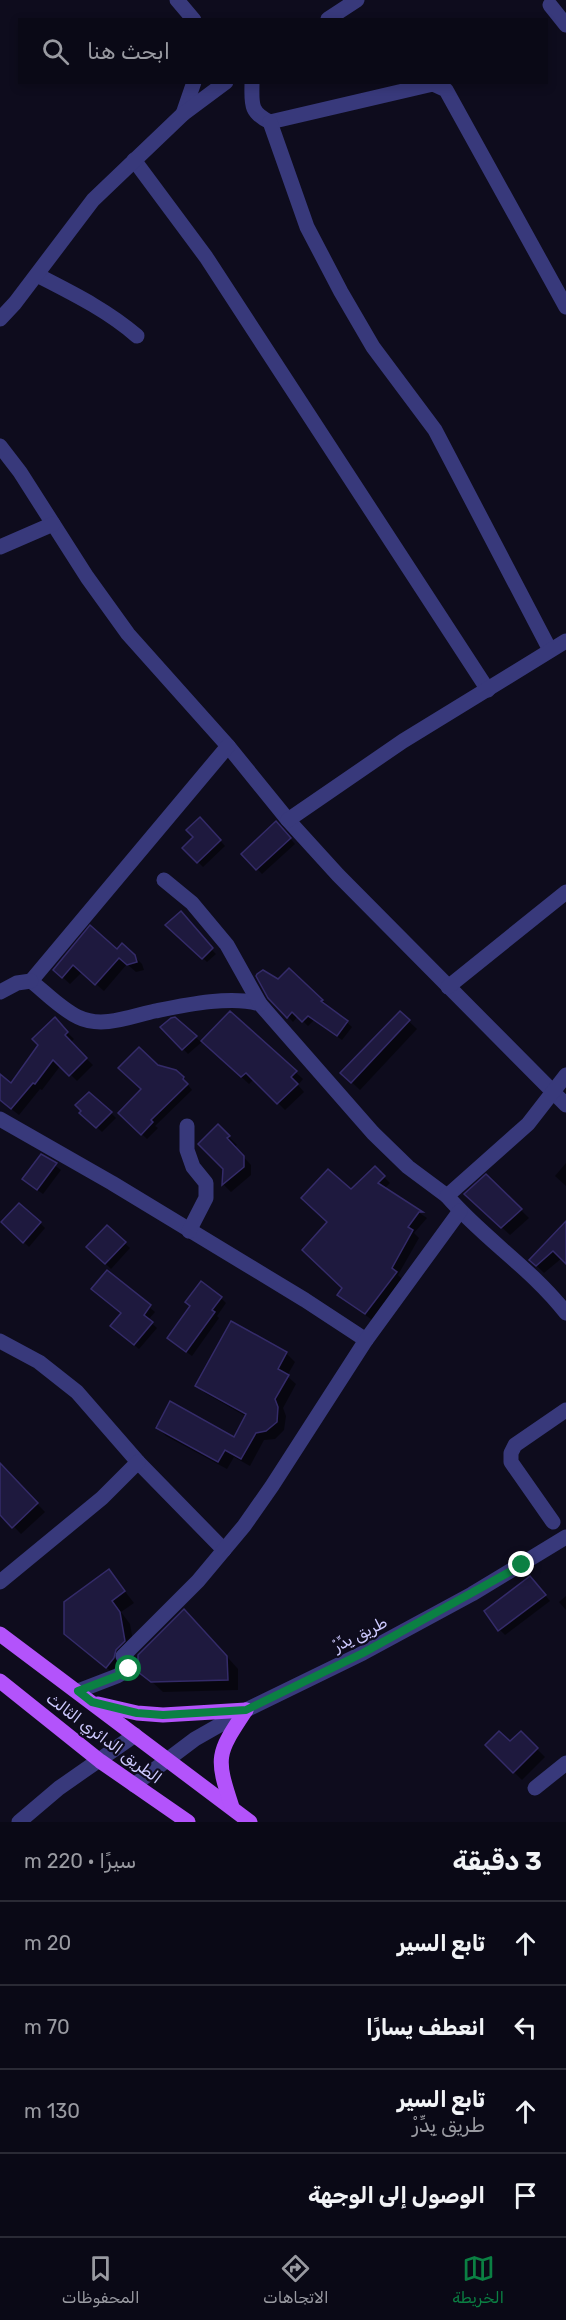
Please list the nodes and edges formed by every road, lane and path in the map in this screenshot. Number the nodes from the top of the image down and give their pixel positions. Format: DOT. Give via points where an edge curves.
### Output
graph roads {
  1 [pos="177,0"];
  2 [pos="335,0"];
  3 [pos="357,0"];
  4 [pos="550,5"];
  5 [pos="192,18"];
  6 [pos="328,18"];
  7 [pos="330,18"];
  8 [pos="566,25"];
  9 [pos="193,84"];
  10 [pos="223,84"];
  11 [pos="252,84"];
  12 [pos="183,114"];
  13 [pos="270,122"];
  14 [pos="134,160"];
  15 [pos="37,275"];
  16 [pos="566,307"];
  17 [pos="0,319"];
  18 [pos="137,336"];
  19 [pos="0,446"];
  20 [pos="53,524"];
  21 [pos="0,547"];
  22 [pos="566,641"];
  23 [pos="550,650"];
  24 [pos="488,690"];
  25 [pos="228,746"];
  26 [pos="288,820"];
  27 [pos="164,880"];
  28 [pos="566,892"];
  29 [pos="30,981"];
  30 [pos="2,987"];
  31 [pos="448,987"];
  32 [pos="261,1004"];
  33 [pos="566,1075"];
  34 [pos="554,1092"];
  35 [pos="566,1105"];
  36 [pos="0,1119"];
  37 [pos="187,1126"];
  38 [pos="447,1196"];
  39 [pos="460,1211"];
  40 [pos="189,1231"];
  41 [pos="566,1313"];
  42 [pos="366,1340"];
  43 [pos="0,1341"];
  44 [pos="566,1410"];
  45 [pos="138,1462"];
  46 [pos="553,1522"];
  47 [pos="563,1544"];
  48 [pos="225,1550"];
  49 [pos="0,1582"];
  50 [pos="0,1634"];
  51 [pos="0,1681"];
  52 [pos="78,1691"];
  53 [pos="92,1702"];
  54 [pos="246,1710"];
  55 [pos="135,1735"];
  56 [pos="167,1758"];
  57 [pos="100,1761"];
  58 [pos="566,1763"];
  59 [pos="134,1785"];
  60 [pos="535,1788"];
  61 [pos="232,1807"];
  62 [pos="19,1822"];
  63 [pos="188,1822"];
  64 [pos="250,1822"];
  1 -- 5 [label="street"];
  2 -- 6 [label="street"];
  3 -- 7 [label="street"];
  4 -- 8 [label="street"];
  9 -- 12 [label="street"];
  10 -- 12 [label="street"];
  11 -- 13 [label="street" via="253,107 258,117"];
  12 -- 14 [label="street"];
  13 -- 16 [label="street" via="415,87 440,86 454,102"];
  13 -- 23 [label="street" via="307,227 341,292 374,347 435,429"];
  14 -- 15 [label="street" via="93,200"];
  14 -- 24 [label="street" via="206,257"];
  15 -- 17 [label="street"];
  15 -- 18 [label="street" via="120,321"];
  19 -- 20 [label="street"];
  20 -- 21 [label="street"];
  20 -- 25 [label="street" via="128,634"];
  22 -- 23 [label="street"];
  23 -- 24 [label="street"];
  24 -- 26 [label="street" via="403,741"];
  25 -- 26 [label="street"];
  25 -- 29 [label="street"];
  26 -- 31 [label="street"];
  27 -- 32 [label="street" via="192,903 227,945"];
  28 -- 31 [label="street"];
  29 -- 30 [label="street"];
  29 -- 32 [label="street" via="78,1017 88,1020 124,1019 206,1003 241,1000"];
  31 -- 34 [label="street"];
  32 -- 38 [label="street" via="373,1133 408,1167"];
  33 -- 34 [label="street"];
  34 -- 35 [label="street"];
  34 -- 38 [label="street" via="528,1124"];
  36 -- 40 [label="street"];
  37 -- 40 [label="street" via="187,1150 193,1167 206,1183 206,1198"];
  38 -- 39 [label="street"];
  39 -- 41 [label="street" via="520,1263"];
  39 -- 42 [label="street"];
  40 -- 42 [label="street"];
  42 -- 48 [label="street" via="273,1486"];
  43 -- 45 [label="street" via="39,1362 71,1386"];
  44 -- 46 [label="street" via="515,1445 511,1453 511,1462"];
  45 -- 48 [label="street"];
  45 -- 49 [label="street" via="102,1498"];
  47 -- 54 [label="street, طريق يِدِّرْ" via="363,1653"];
  48 -- 52 [label="street" via="123,1656 129,1669"];
  50 -- 52 [label="main road, الطريق الدائري الثالث"];
  51 -- 57 [label="main road, الطريق الدائري الثالث"];
  52 -- 53 [label="main road, الطريق الدائري الثالث"];
  53 -- 54 [label="main road" via="163,1715"];
  53 -- 55 [label="main road, الطريق الدائري الثالث"];
  54 -- 56 [label="street, طريق يِدِّرْ"];
  54 -- 61 [label="main road" via="226,1740 220,1759"];
  55 -- 56 [label="main road, الطريق الدائري الثالث"];
  55 -- 57 [label="street"];
  56 -- 59 [label="street, طريق يِدِّرْ"];
  56 -- 61 [label="main road, الطريق الدائري الثالث"];
  57 -- 59 [label="main road, الطريق الدائري الثالث"];
  57 -- 62 [label="street"];
  58 -- 60 [label="street"];
  59 -- 63 [label="main road, الطريق الدائري الثالث"];
  61 -- 64 [label="main road, الطريق الدائري الثالث"];
}
